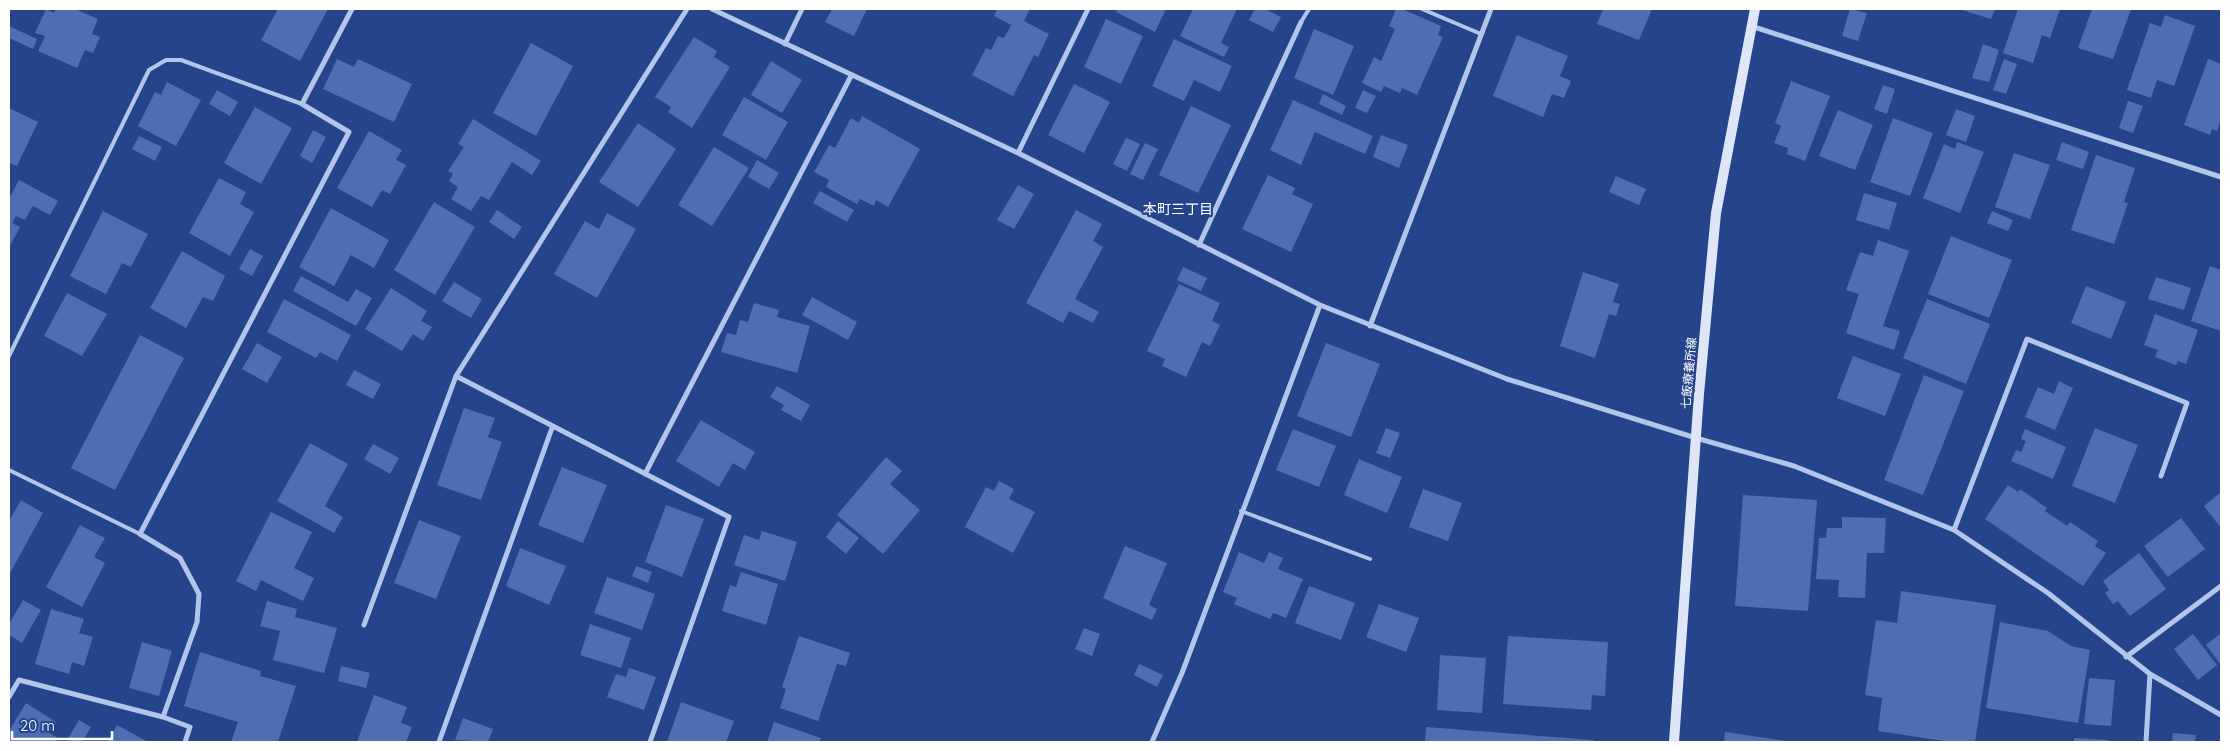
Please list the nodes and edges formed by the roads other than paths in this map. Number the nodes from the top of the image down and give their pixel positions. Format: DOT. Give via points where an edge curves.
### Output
graph roads {
  1 [pos="352,9"];
  2 [pos="687,9"];
  3 [pos="712,9"];
  4 [pos="802,9"];
  5 [pos="1088,9"];
  6 [pos="1309,9"];
  7 [pos="1422,9"];
  8 [pos="1491,9"];
  9 [pos="1755,9"];
  10 [pos="1301,22"];
  11 [pos="1751,26"];
  12 [pos="1481,34"];
  13 [pos="785,44"];
  14 [pos="850,76"];
  15 [pos="302,104"];
  16 [pos="1018,153"];
  17 [pos="2221,176"];
  18 [pos="1199,245"];
  19 [pos="1320,305"];
  20 [pos="1370,326"];
  21 [pos="9,356"];
  22 [pos="456,376"];
  23 [pos="552,428"];
  24 [pos="1696,438"];
  25 [pos="9,470"];
  26 [pos="645,474"];
  27 [pos="2161,476"];
  28 [pos="1241,511"];
  29 [pos="1954,530"];
  30 [pos="140,534"];
  31 [pos="1370,559"];
  32 [pos="2221,586"];
  33 [pos="364,625"];
  34 [pos="2126,657"];
  35 [pos="2150,674"];
  36 [pos="9,696"];
  37 [pos="2221,715"];
  38 [pos="163,717"];
  39 [pos="185,742"];
  40 [pos="439,742"];
  41 [pos="650,742"];
  42 [pos="1152,742"];
  43 [pos="1674,742"];
  44 [pos="2146,742"];
  1 -- 15 [label="street"];
  2 -- 22 [label="street"];
  3 -- 13 [label="street"];
  4 -- 13 [label="street"];
  5 -- 16 [label="street"];
  6 -- 10 [label="lane"];
  7 -- 12 [label="lane"];
  8 -- 12 [label="street"];
  9 -- 11 [label="main road, 七飯療養所線"];
  10 -- 18 [label="street"];
  11 -- 17 [label="street"];
  11 -- 24 [label="main road, 七飯療養所線" via="1716,213"];
  12 -- 20 [label="street"];
  13 -- 14 [label="street"];
  14 -- 16 [label="street"];
  14 -- 26 [label="street"];
  15 -- 21 [label="lane" via="181,60 166,60 149,70"];
  15 -- 30 [label="street" via="348,132"];
  16 -- 18 [label="street"];
  18 -- 19 [label="street"];
  19 -- 20 [label="street"];
  19 -- 28 [label="street"];
  20 -- 24 [label="street" via="1507,379"];
  22 -- 23 [label="street"];
  22 -- 33 [label="street"];
  23 -- 26 [label="street"];
  23 -- 40 [label="street"];
  24 -- 29 [label="street" via="1794,466"];
  24 -- 43 [label="main road, 七飯療養所線"];
  25 -- 30 [label="lane"];
  26 -- 41 [label="street" via="729,517"];
  27 -- 29 [label="street" via="2187,403 2027,339"];
  28 -- 31 [label="lane"];
  28 -- 42 [label="street" via="1182,672"];
  29 -- 34 [label="street" via="2048,593"];
  30 -- 38 [label="street" via="180,558 199,594 197,622"];
  32 -- 34 [label="street"];
  34 -- 35 [label="street"];
  35 -- 37 [label="street"];
  35 -- 44 [label="street"];
  36 -- 38 [label="street" via="19,680"];
  38 -- 39 [label="street" via="190,727"];
}
